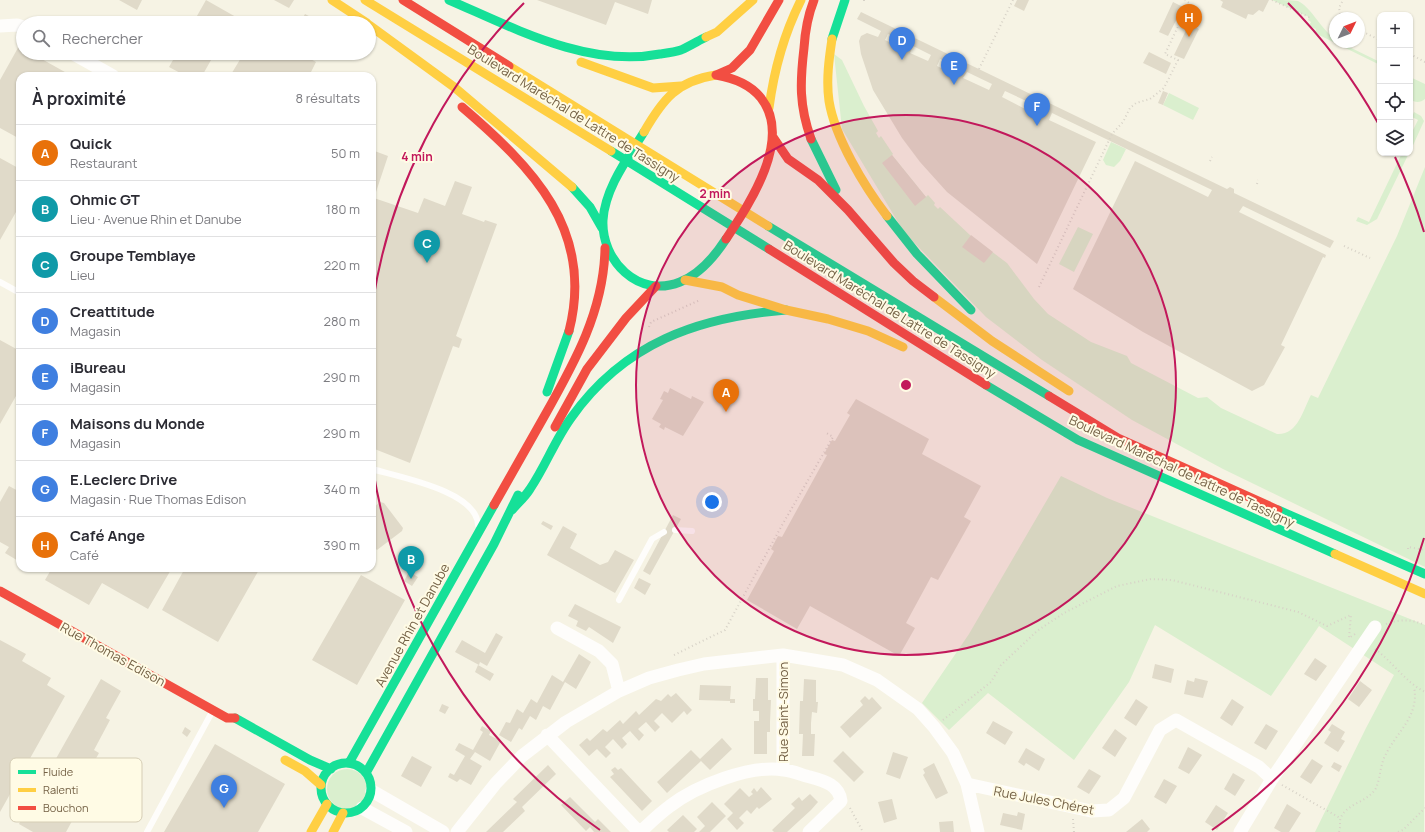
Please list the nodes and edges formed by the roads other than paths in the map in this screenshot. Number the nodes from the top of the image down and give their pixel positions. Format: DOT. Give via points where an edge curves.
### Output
graph roads {
  1 [pos="332,0"];
  2 [pos="365,0"];
  3 [pos="403,0"];
  4 [pos="449,0"];
  5 [pos="753,0"];
  6 [pos="779,0"];
  7 [pos="801,0"];
  8 [pos="814,0"];
  9 [pos="845,0"];
  10 [pos="466,7"];
  11 [pos="356,16"];
  12 [pos="16,25"];
  13 [pos="0,26"];
  14 [pos="376,29"];
  15 [pos="389,38"];
  16 [pos="85,60"];
  17 [pos="107,72"];
  18 [pos="716,76"];
  19 [pos="681,86"];
  20 [pos="439,88"];
  21 [pos="457,103"];
  22 [pos="769,108"];
  23 [pos="773,137"];
  24 [pos="848,210"];
  25 [pos="602,228"];
  26 [pos="605,248"];
  27 [pos="685,280"];
  28 [pos="0,282"];
  29 [pos="656,286"];
  30 [pos="16,291"];
  31 [pos="786,310"];
  32 [pos="977,317"];
  33 [pos="1006,339"];
  34 [pos="1049,379"];
  35 [pos="995,391"];
  36 [pos="1076,396"];
  37 [pos="1171,451"];
  38 [pos="522,458"];
  39 [pos="376,470"];
  40 [pos="1263,504"];
  41 [pos="512,510"];
  42 [pos="675,530"];
  43 [pos="692,531"];
  44 [pos="664,532"];
  45 [pos="478,535"];
  46 [pos="1425,574"];
  47 [pos="0,590"];
  48 [pos="1425,594"];
  49 [pos="619,600"];
  50 [pos="1375,627"];
  51 [pos="557,628"];
  52 [pos="783,655"];
  53 [pos="619,691"];
  54 [pos="213,710"];
  55 [pos="227,718"];
  56 [pos="230,729"];
  57 [pos="547,735"];
  58 [pos="278,756"];
  59 [pos="349,763"];
  60 [pos="331,768"];
  61 [pos="783,769"];
  62 [pos="366,773"];
  63 [pos="1272,780"];
  64 [pos="967,784"];
  65 [pos="321,785"];
  66 [pos="372,791"];
  67 [pos="327,804"];
  68 [pos="362,808"];
  69 [pos="344,814"];
  70 [pos="147,832"];
  71 [pos="311,832"];
  72 [pos="333,832"];
  73 [pos="406,832"];
  74 [pos="443,832"];
  75 [pos="457,832"];
  76 [pos="640,832"];
  77 [pos="809,832"];
  78 [pos="978,832"];
  79 [pos="1240,832"];
  1 -- 11 [label="main road"];
  2 -- 35 [label="main road, Boulevard Maréchal de Lattre de Tassigny" via="680,193"];
  3 -- 40 [label="main road, Boulevard Maréchal de Lattre de Tassigny" via="686,177 1118,438"];
  4 -- 10 [label="main road"];
  5 -- 10 [label="main road" via="734,18 696,43 674,52 632,58 600,56 557,45"];
  6 -- 18 [label="main road" via="750,50 732,68"];
  7 -- 22 [label="main road" via="782,50 770,94"];
  8 -- 24 [label="main road" via="807,24 800,82 804,112 818,156"];
  9 -- 32 [label="main road" via="832,39 827,72 829,100 837,127 861,178 894,226 930,271"];
  10 -- 19 [label="main road" via="539,46 629,81 653,88"];
  12 -- 13 [label="street"];
  14 -- 15 [label="main road"];
  15 -- 20 [label="main road" via="397,53"];
  15 -- 25 [label="main road" via="438,75 562,178 597,215"];
  16 -- 17 [label="street"];
  18 -- 19 [label="main road" via="702,77"];
  18 -- 22 [label="main road" via="735,79 745,84 761,97"];
  19 -- 25 [label="main road" via="670,95 651,120 613,183 606,203"];
  21 -- 38 [label="main road" via="508,147 543,186 556,207 571,251 576,288 566,344"];
  22 -- 23 [label="main road" via="773,122"];
  23 -- 24 [label="main road" via="788,159 818,180"];
  23 -- 27 [label="main road" via="771,150 756,190 720,250"];
  24 -- 34 [label="main road" via="894,264 913,281 992,342"];
  25 -- 26 [label="main road"];
  26 -- 29 [label="main road" via="612,260 626,274 637,281"];
  26 -- 38 [label="main road" via="600,290 586,339"];
  27 -- 29 [label="main road"];
  27 -- 31 [label="main road" via="711,284"];
  28 -- 30 [label="lane"];
  29 -- 41 [label="main road" via="626,318 588,369 520,489"];
  31 -- 35 [label="main road" via="868,330 915,352 982,392"];
  31 -- 41 [label="main road" via="722,317 689,326 624,362 584,401 565,426 530,489"];
  33 -- 34 [label="main road" via="1035,361"];
  34 -- 36 [label="main road"];
  35 -- 48 [label="main road, Boulevard Maréchal de Lattre de Tassigny" via="1078,440"];
  37 -- 40 [label="main road"];
  38 -- 45 [label="main road, Avenue Rhin et Danube"];
  39 -- 45 [label="lane" via="459,498 470,506 478,521"];
  40 -- 46 [label="main road, Boulevard Maréchal de Lattre de Tassigny"];
  41 -- 62 [label="main road"];
  42 -- 43 [label="lane"];
  44 -- 49 [label="lane" via="652,539"];
  45 -- 59 [label="main road, Avenue Rhin et Danube"];
  47 -- 54 [label="main road, Rue Thomas Edison"];
  50 -- 63 [label="street"];
  51 -- 53 [label="street" via="599,651 612,664"];
  52 -- 53 [label="street" via="704,664 649,678"];
  52 -- 61 [label="street, Rue Saint-Simon"];
  52 -- 64 [label="street" via="843,665 877,680 918,709 934,727 953,753"];
  53 -- 57 [label="street"];
  54 -- 55 [label="main road, Rue Thomas Edison"];
  54 -- 70 [label="lane"];
  55 -- 56 [label="main road"];
  55 -- 60 [label="main road, Rue Thomas Edison" via="236,718 310,760"];
  57 -- 75 [label="street" via="496,783"];
  57 -- 76 [label="street"];
  58 -- 65 [label="main road" via="305,771"];
  59 -- 60 [label="main road"];
  59 -- 62 [label="main road"];
  60 -- 65 [label="main road"];
  61 -- 76 [label="street" via="731,775 701,788 670,805"];
  61 -- 77 [label="street" via="829,784 840,793 841,801"];
  62 -- 66 [label="main road"];
  63 -- 64 [label="street, Rue Jules Chéret" via="1259,767 1176,720 1160,730 1124,798 1109,810 1091,812"];
  63 -- 79 [label="street"];
  64 -- 78 [label="street"];
  65 -- 67 [label="main road"];
  66 -- 68 [label="main road"];
  66 -- 74 [label="street"];
  67 -- 69 [label="main road"];
  67 -- 71 [label="main road"];
  68 -- 69 [label="main road"];
  68 -- 73 [label="street"];
  69 -- 72 [label="main road"];
}
